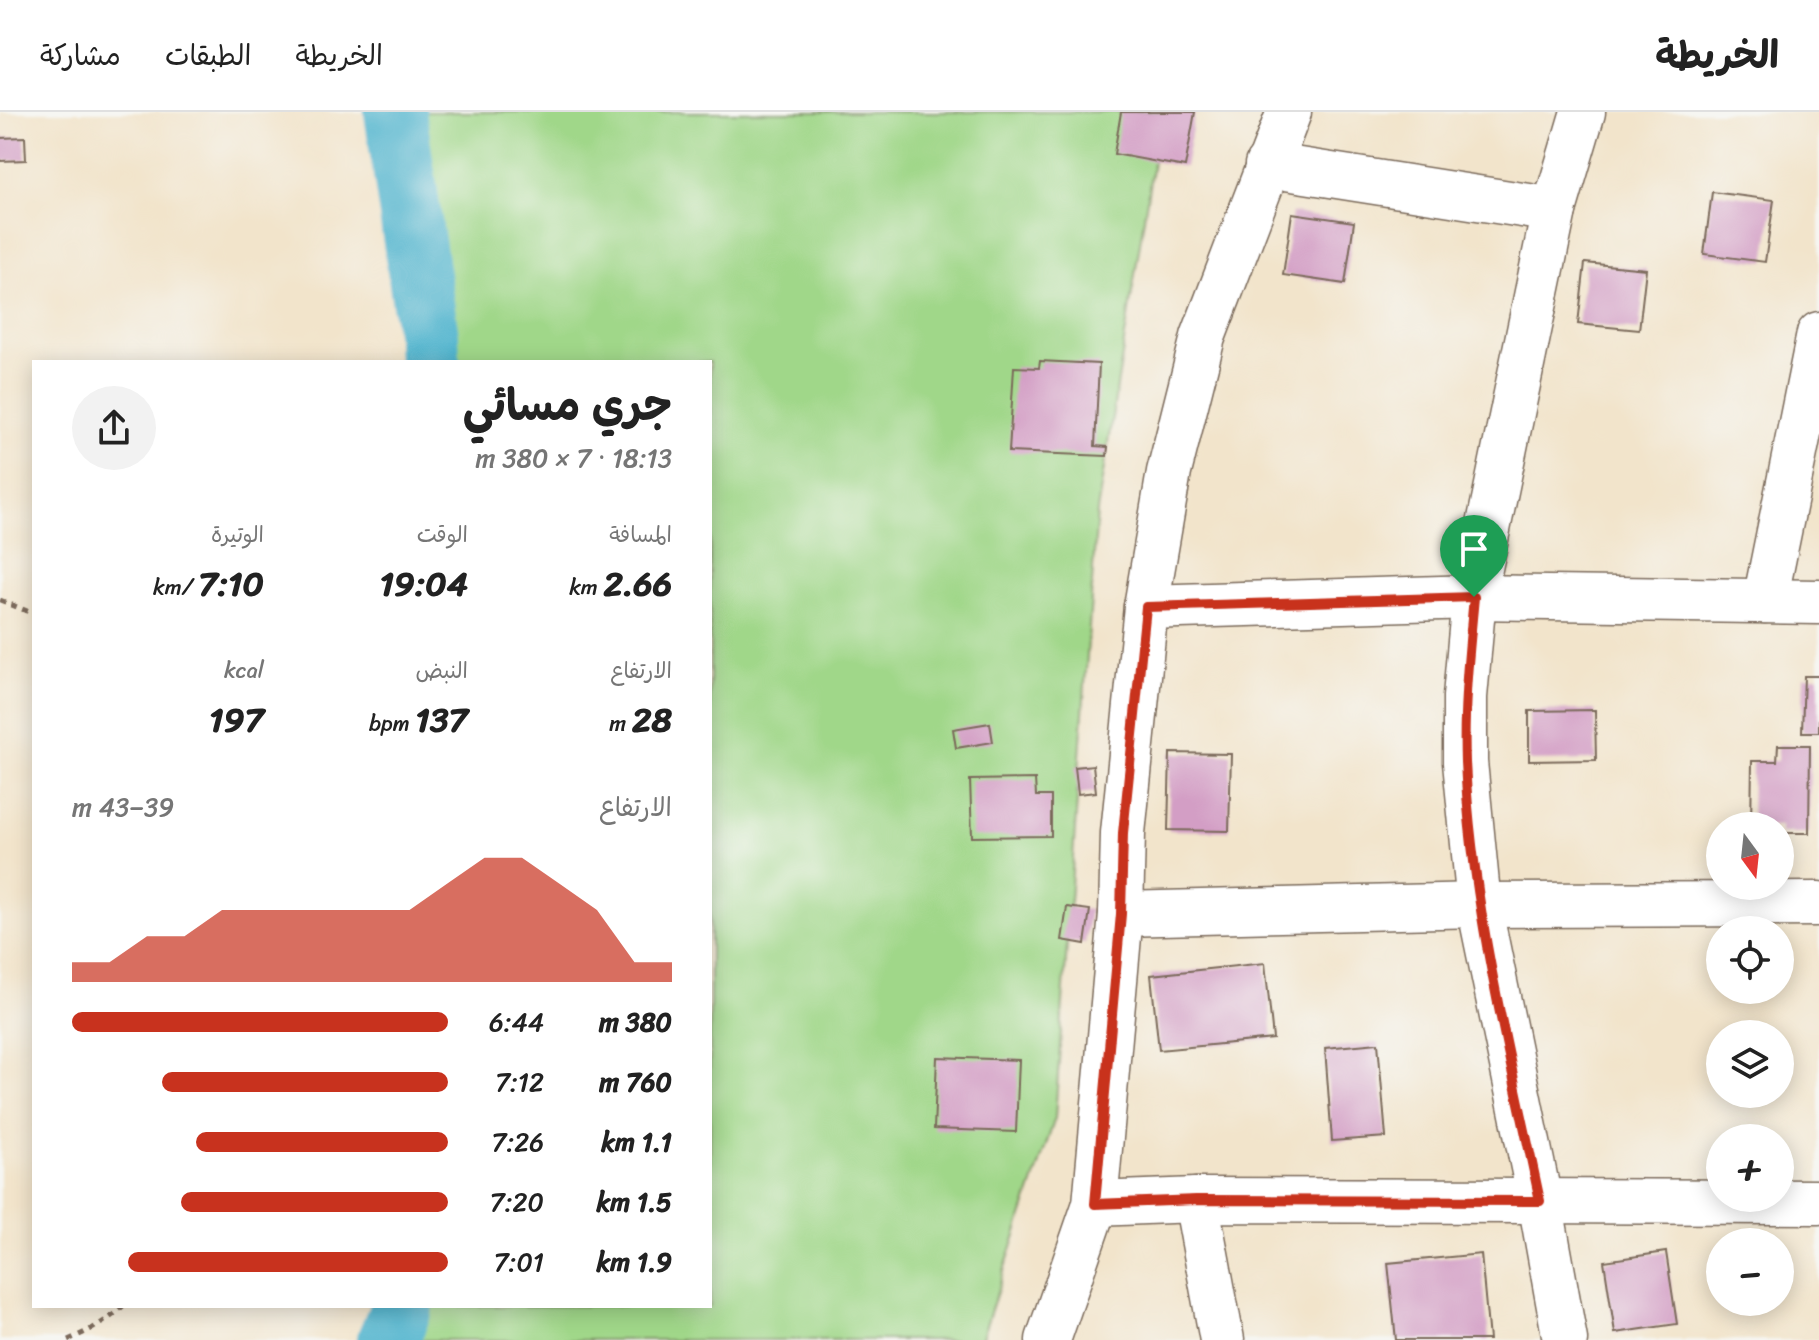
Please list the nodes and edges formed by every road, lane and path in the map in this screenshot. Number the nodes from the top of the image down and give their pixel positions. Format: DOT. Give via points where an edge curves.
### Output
graph roads {
  1 [pos="1289,112"];
  2 [pos="1583,112"];
  3 [pos="1267,165"];
  4 [pos="1554,210"];
  5 [pos="1819,334"];
  6 [pos="1474,597"];
  7 [pos="0,600"];
  8 [pos="1765,601"];
  9 [pos="1819,602"];
  10 [pos="1146,607"];
  11 [pos="32,613"];
  12 [pos="1819,904"];
  13 [pos="1479,905"];
  14 [pos="1121,914"];
  15 [pos="1196,1200"];
  16 [pos="1540,1201"];
  17 [pos="1819,1202"];
  18 [pos="1095,1204"];
  19 [pos="120,1308"];
  20 [pos="68,1340"];
  21 [pos="1048,1340"];
  22 [pos="1222,1340"];
  23 [pos="1565,1340"];
  1 -- 3 [label="street"];
  2 -- 4 [label="street"];
  3 -- 4 [label="street"];
  3 -- 10 [label="street" via="1203,337 1169,472"];
  4 -- 6 [label="street"];
  5 -- 8 [label="street"];
  6 -- 8 [label="street"];
  6 -- 10 [label="street"];
  6 -- 13 [label="street" via="1465,762"];
  7 -- 11 [label="path"];
  8 -- 9 [label="street"];
  10 -- 14 [label="street" via="1123,833"];
  12 -- 13 [label="street"];
  13 -- 14 [label="street"];
  13 -- 16 [label="street"];
  14 -- 18 [label="street"];
  15 -- 16 [label="street"];
  15 -- 18 [label="street"];
  15 -- 22 [label="street"];
  16 -- 17 [label="street"];
  16 -- 23 [label="street"];
  18 -- 21 [label="street"];
  19 -- 20 [label="path"];
}
